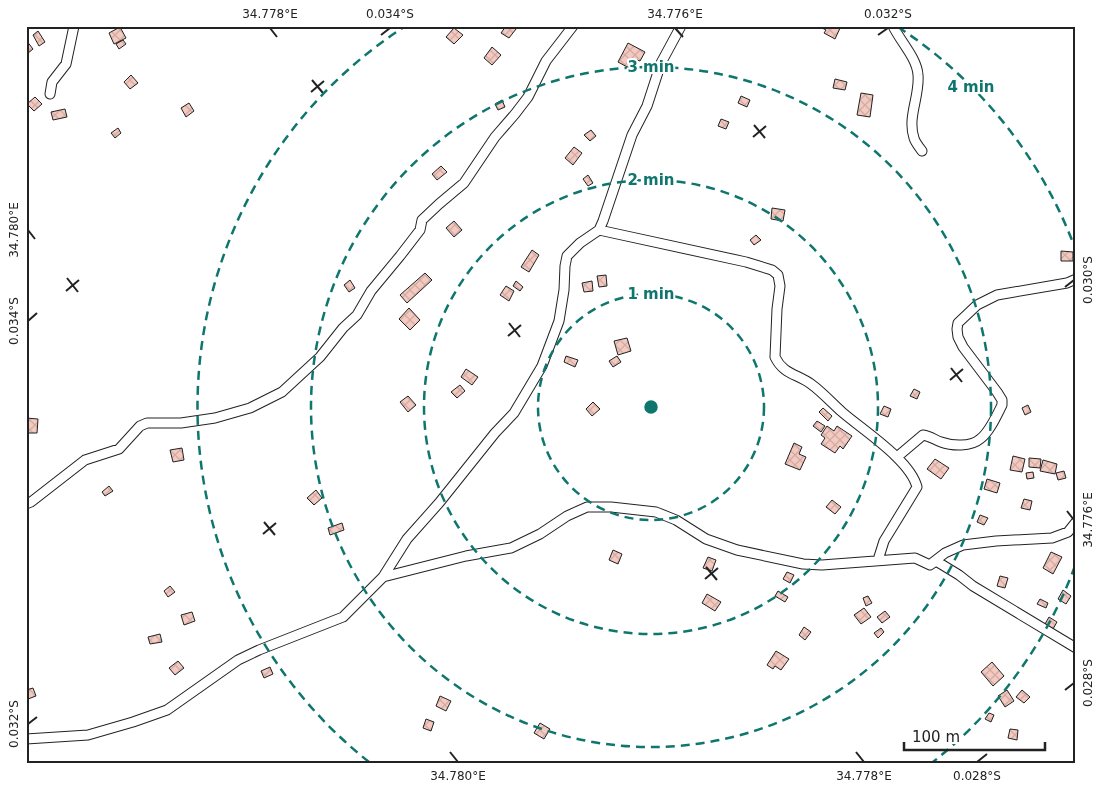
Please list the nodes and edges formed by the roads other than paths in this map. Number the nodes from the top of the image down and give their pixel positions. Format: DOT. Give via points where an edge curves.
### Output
graph roads {
  1 [pos="74,26"];
  2 [pos="573,26"];
  3 [pos="681,26"];
  4 [pos="893,26"];
  5 [pos="50,94"];
  6 [pos="922,151"];
  7 [pos="599,230"];
  8 [pos="1076,279"];
  9 [pos="897,457"];
  10 [pos="26,504"];
  11 [pos="1076,522"];
  12 [pos="878,560"];
  13 [pos="930,565"];
  14 [pos="383,576"];
  15 [pos="1076,648"];
  16 [pos="26,739"];
  1 -- 5 [label="street" via="66,64 52,82"];
  2 -- 10 [label="street" via="546,62 528,97 495,137 464,183 422,220 420,230 371,291 357,315 320,357 282,392 250,408 215,418 140,426 119,449 85,460"];
  3 -- 7 [label="street" via="661,63 648,106 632,135"];
  4 -- 6 [label="street" via="912,56 918,74 912,127 914,139"];
  7 -- 9 [label="street" via="772,270 778,276 780,286 775,357 778,364 810,384"];
  7 -- 14 [label="street" via="567,256 559,321 542,366 514,413 407,539"];
  8 -- 9 [label="street" via="997,295 977,305 958,323 956,329 963,347 997,392 1002,406 981,439 961,445 941,443 923,435"];
  9 -- 12 [label="street" via="917,487 884,541"];
  11 -- 13 [label="street" via="1068,532 1052,538 963,545"];
  12 -- 13 [label="street" via="915,558"];
  12 -- 14 [label="street" via="803,564 738,550 706,539 656,512 587,507 512,548"];
  13 -- 15 [label="street" via="936,561"];
  14 -- 16 [label="street" via="343,617 238,660 167,710 88,735"];
}
